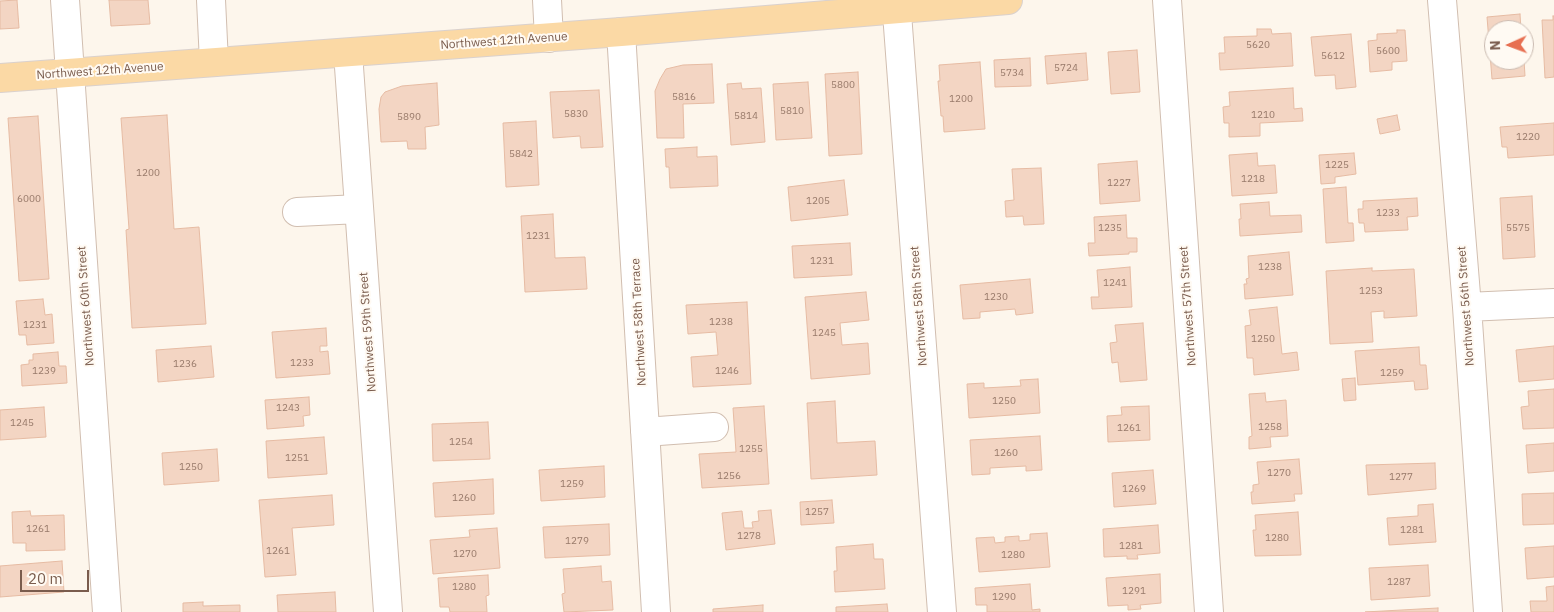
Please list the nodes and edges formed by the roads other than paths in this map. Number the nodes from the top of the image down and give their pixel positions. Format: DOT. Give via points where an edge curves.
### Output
graph roads {
  1 [pos="65,0"];
  2 [pos="211,0"];
  3 [pos="547,0"];
  4 [pos="1008,0"];
  5 [pos="1167,0"];
  6 [pos="1442,0"];
  7 [pos="897,5"];
  8 [pos="621,32"];
  9 [pos="549,38"];
  10 [pos="348,52"];
  11 [pos="214,62"];
  12 [pos="71,73"];
  13 [pos="0,78"];
  14 [pos="359,210"];
  15 [pos="297,212"];
  16 [pos="1554,303"];
  17 [pos="1467,307"];
  18 [pos="714,427"];
  19 [pos="645,432"];
  20 [pos="107,612"];
  21 [pos="388,612"];
  22 [pos="656,612"];
  23 [pos="942,612"];
  24 [pos="1210,612"];
  25 [pos="1488,612"];
  1 -- 12 [label="street, Northwest 60th Street"];
  2 -- 11 [label="street"];
  3 -- 9 [label="street"];
  4 -- 7 [label="main road, Northwest 12th Avenue"];
  5 -- 24 [label="street, Northwest 57th Street"];
  6 -- 17 [label="street, Northwest 56th Street"];
  7 -- 8 [label="main road, Northwest 12th Avenue"];
  7 -- 23 [label="street, Northwest 58th Street"];
  8 -- 9 [label="main road, Northwest 12th Avenue"];
  8 -- 19 [label="street, Northwest 58th Terrace"];
  9 -- 10 [label="main road, Northwest 12th Avenue"];
  10 -- 11 [label="main road, Northwest 12th Avenue"];
  10 -- 14 [label="street, Northwest 59th Street"];
  11 -- 12 [label="main road, Northwest 12th Avenue"];
  12 -- 13 [label="main road, Northwest 12th Avenue"];
  12 -- 20 [label="street, Northwest 60th Street"];
  14 -- 15 [label="street"];
  14 -- 21 [label="street, Northwest 59th Street"];
  16 -- 17 [label="street"];
  17 -- 25 [label="street, Northwest 56th Street"];
  18 -- 19 [label="street"];
  19 -- 22 [label="street, Northwest 58th Terrace"];
}
